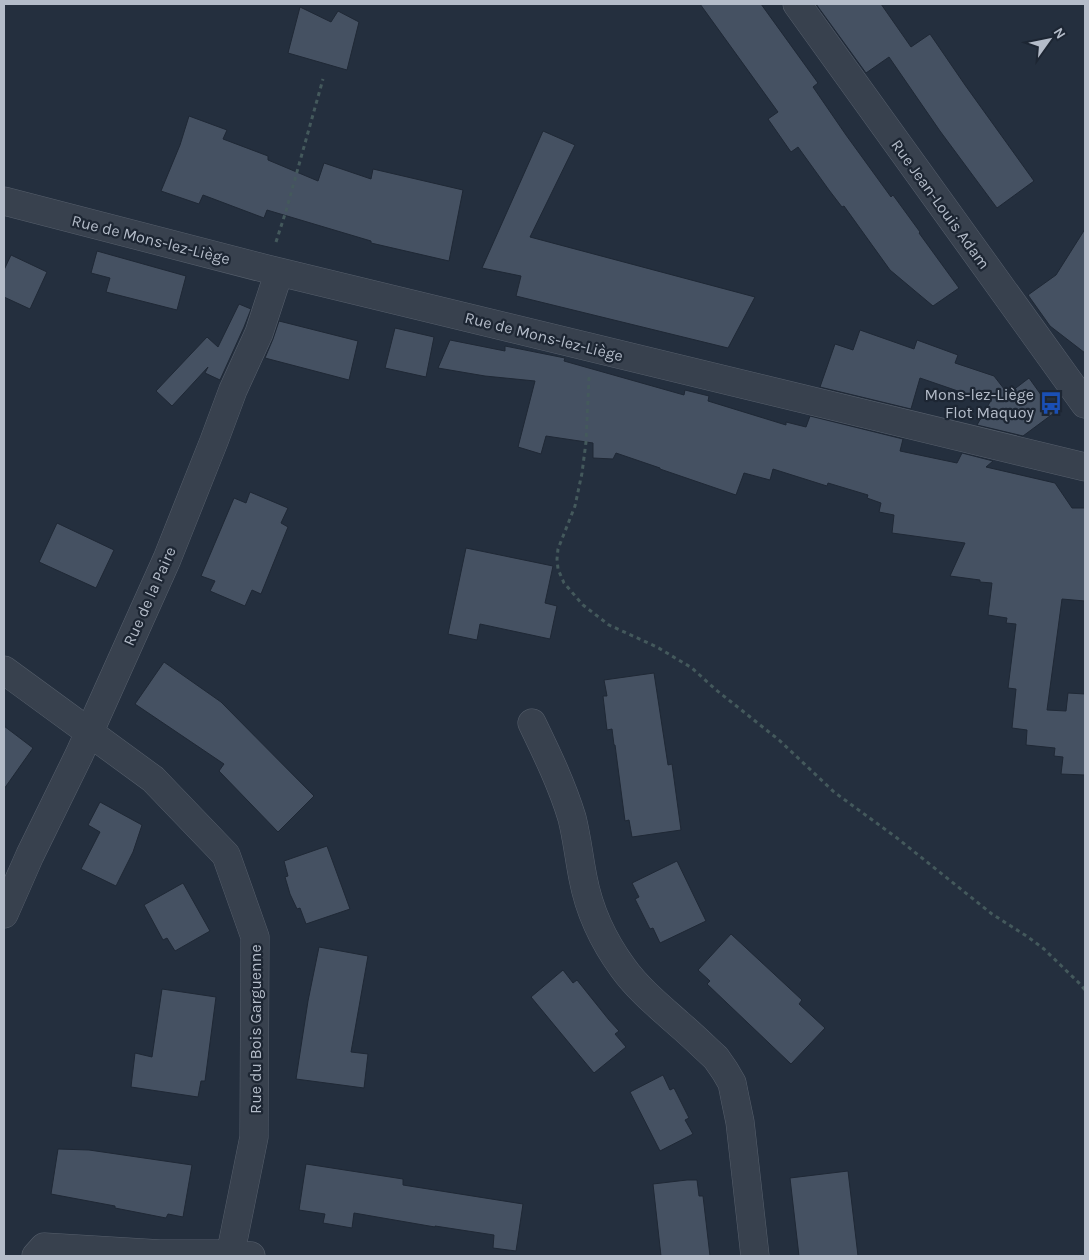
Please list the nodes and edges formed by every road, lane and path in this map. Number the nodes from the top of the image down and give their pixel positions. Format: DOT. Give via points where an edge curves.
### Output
graph roads {
  1 [pos="797,4"];
  2 [pos="323,79"];
  3 [pos="4,201"];
  4 [pos="273,270"];
  5 [pos="593,348"];
  6 [pos="1085,404"];
  7 [pos="1085,467"];
  8 [pos="4,670"];
  9 [pos="532,724"];
  10 [pos="89,733"];
  11 [pos="4,914"];
  12 [pos="1085,990"];
  13 [pos="36,1256"];
  14 [pos="237,1256"];
  15 [pos="755,1256"];
  1 -- 6 [label="street, Rue Jean-Louis Adam"];
  2 -- 4 [label="path"];
  3 -- 4 [label="street, Rue de Mons-lez-Liège"];
  4 -- 5 [label="street, Rue de Mons-lez-Liège"];
  4 -- 10 [label="street, Rue de la Paire" via="258,333 167,559"];
  5 -- 7 [label="street, Rue de Mons-lez-Liège"];
  5 -- 12 [label="path" via="582,473 575,506 558,549 558,569 564,583 583,605 609,625 657,647 692,668 779,740 834,792 992,914 1044,949"];
  8 -- 10 [label="street, Rue du Bois Garguenne"];
  9 -- 15 [label="street" via="567,803 585,886 609,947 643,991 716,1058 732,1083 740,1122"];
  10 -- 11 [label="street, Rue de la Paire"];
  10 -- 14 [label="street, Rue du Bois Garguenne" via="153,779 226,855 255,937 254,1137"];
  13 -- 14 [label="street" via="44,1247"];
}
